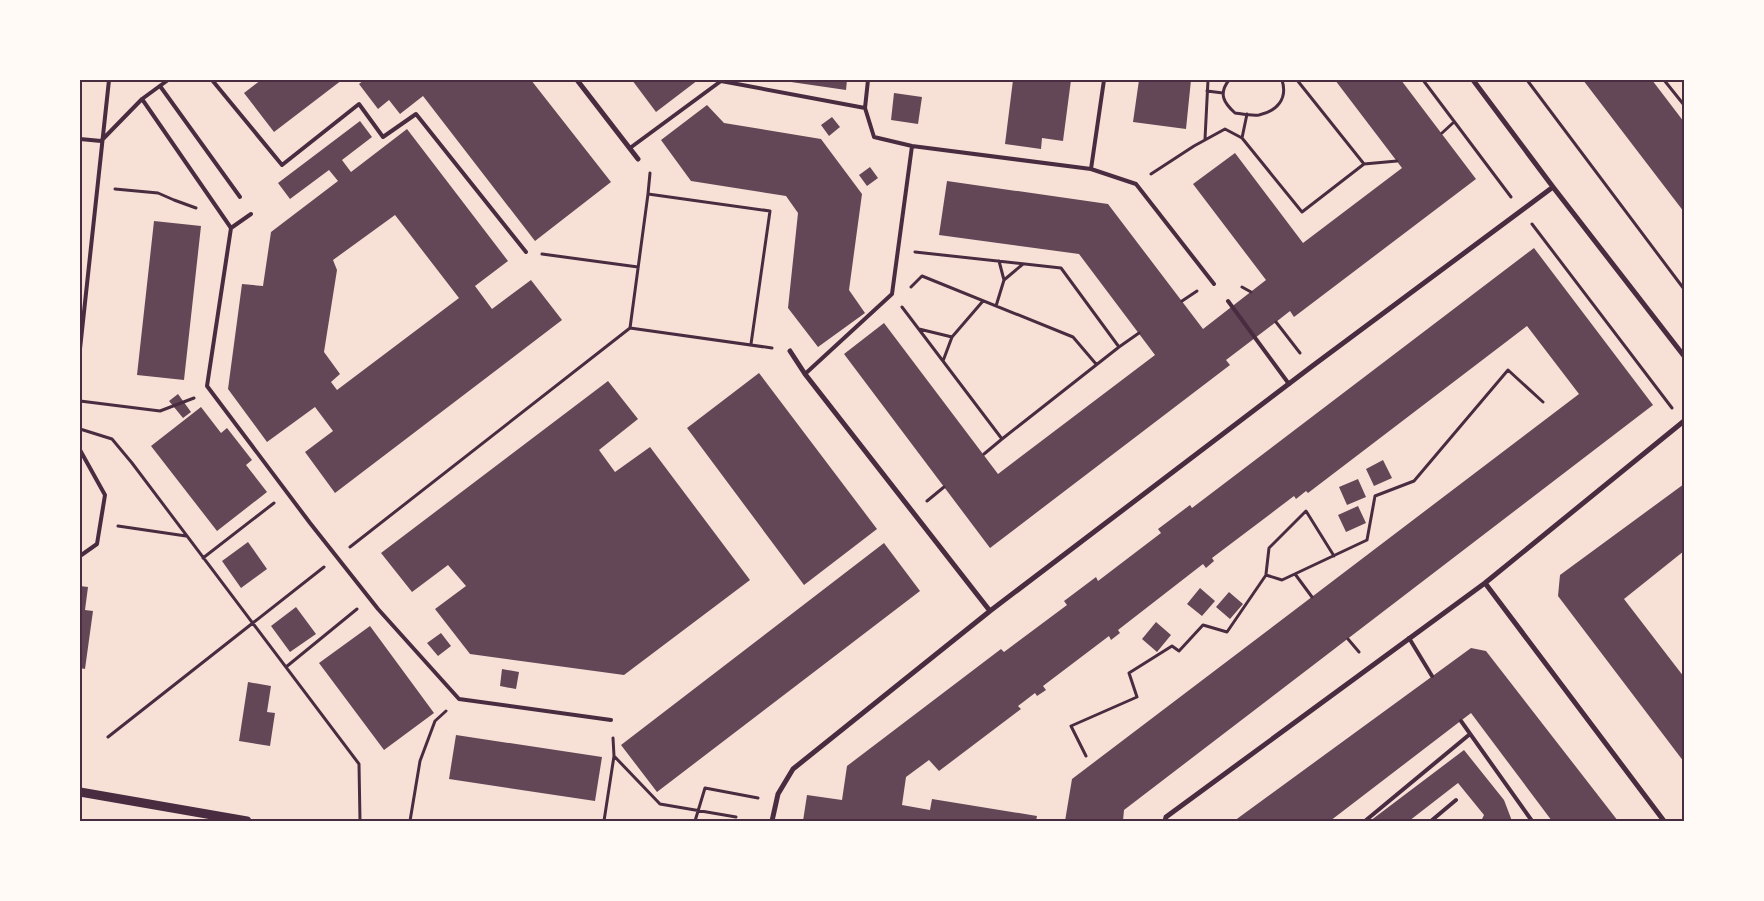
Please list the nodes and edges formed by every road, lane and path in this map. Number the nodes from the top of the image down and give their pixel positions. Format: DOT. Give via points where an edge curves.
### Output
graph roads {
  1 [pos="109,80"];
  2 [pos="168,80"];
  3 [pos="212,80"];
  4 [pos="577,80"];
  5 [pos="868,80"];
  6 [pos="1104,80"];
  7 [pos="1208,80"];
  8 [pos="1229,80"];
  9 [pos="1282,80"];
  10 [pos="1298,80"];
  11 [pos="1423,80"];
  12 [pos="1473,80"];
  13 [pos="1527,80"];
  14 [pos="1664,80"];
  15 [pos="160,86"];
  16 [pos="1207,91"];
  17 [pos="1223,93"];
  18 [pos="142,99"];
  19 [pos="1684,106"];
  20 [pos="864,108"];
  21 [pos="1248,114"];
  22 [pos="1454,122"];
  23 [pos="1442,133"];
  24 [pos="1242,138"];
  25 [pos="80,139"];
  26 [pos="1205,140"];
  27 [pos="101,141"];
  28 [pos="912,146"];
  29 [pos="630,148"];
  30 [pos="638,159"];
  31 [pos="1397,161"];
  32 [pos="1364,164"];
  33 [pos="1091,169"];
  34 [pos="1136,184"];
  35 [pos="97,187"];
  36 [pos="1552,187"];
  37 [pos="240,197"];
  38 [pos="216,206"];
  39 [pos="1522,210"];
  40 [pos="251,214"];
  41 [pos="231,228"];
  42 [pos="898,250"];
  43 [pos="526,252"];
  44 [pos="999,261"];
  45 [pos="1023,264"];
  46 [pos="638,267"];
  47 [pos="1004,280"];
  48 [pos="1214,284"];
  49 [pos="1684,289"];
  50 [pos="892,294"];
  51 [pos="898,301"];
  52 [pos="983,301"];
  53 [pos="1228,301"];
  54 [pos="996,306"];
  55 [pos="1276,322"];
  56 [pos="630,328"];
  57 [pos="919,329"];
  58 [pos="1139,333"];
  59 [pos="952,337"];
  60 [pos="1118,347"];
  61 [pos="80,349"];
  62 [pos="790,351"];
  63 [pos="1684,356"];
  64 [pos="943,360"];
  65 [pos="1096,364"];
  66 [pos="1311,367"];
  67 [pos="805,374"];
  68 [pos="1289,384"];
  69 [pos="211,392"];
  70 [pos="80,400"];
  71 [pos="1543,402"];
  72 [pos="1683,422"];
  73 [pos="80,428"];
  74 [pos="1002,439"];
  75 [pos="80,450"];
  76 [pos="984,454"];
  77 [pos="287,492"];
  78 [pos="100,524"];
  79 [pos="187,536"];
  80 [pos="80,556"];
  81 [pos="1334,556"];
  82 [pos="336,557"];
  83 [pos="203,558"];
  84 [pos="1295,574"];
  85 [pos="1266,575"];
  86 [pos="1485,582"];
  87 [pos="369,598"];
  88 [pos="1312,598"];
  89 [pos="990,611"];
  90 [pos="253,623"];
  91 [pos="1409,638"];
  92 [pos="286,667"];
  93 [pos="1432,676"];
  94 [pos="460,699"];
  95 [pos="611,720"];
  96 [pos="1461,721"];
  97 [pos="1470,734"];
  98 [pos="108,737"];
  99 [pos="614,756"];
  100 [pos="1086,756"];
  101 [pos="80,792"];
  102 [pos="1456,800"];
  103 [pos="776,801"];
  104 [pos="696,811"];
  105 [pos="212,818"];
  106 [pos="736,818"];
  107 [pos="247,821"];
  108 [pos="360,821"];
  109 [pos="410,821"];
  110 [pos="604,821"];
  111 [pos="694,821"];
  112 [pos="772,821"];
  113 [pos="1165,821"];
  114 [pos="1365,821"];
  115 [pos="1431,821"];
  116 [pos="1532,821"];
  117 [pos="1664,821"];
  1 -- 27 [label="lane"];
  2 -- 15 [label="lane"];
  3 -- 43 [label="lane" via="282,165 358,104 383,137 416,114"];
  4 -- 29 [label="street"];
  5 -- 20 [label="lane"];
  6 -- 33 [label="lane"];
  7 -- 16 [label="path"];
  8 -- 17 [label="path"];
  9 -- 21 [label="path" via="1283,97 1277,108 1258,115"];
  10 -- 32 [label="path"];
  11 -- 22 [label="path"];
  12 -- 36 [label="street"];
  13 -- 49 [label="path"];
  14 -- 19 [label="path"];
  15 -- 18 [label="lane"];
  15 -- 37 [label="lane"];
  16 -- 17 [label="path"];
  16 -- 26 [label="path"];
  17 -- 21 [label="path" via="1225,104 1235,113"];
  18 -- 27 [label="lane"];
  18 -- 38 [label="lane"];
  20 -- 28 [label="lane" via="874,137"];
  20 -- 29 [label="lane" via="721,81"];
  21 -- 24 [label="path"];
  22 -- 23 [label="path"];
  22 -- 39 [label="path"];
  24 -- 26 [label="path" via="1225,129"];
  24 -- 32 [label="path" via="1302,212"];
  25 -- 27 [label="lane"];
  26 -- 34 [label="path"];
  27 -- 35 [label="lane"];
  28 -- 33 [label="lane"];
  28 -- 42 [label="lane"];
  29 -- 30 [label="street"];
  31 -- 32 [label="path"];
  33 -- 34 [label="lane"];
  34 -- 48 [label="lane"];
  35 -- 38 [label="path" via="158,193 194,208"];
  35 -- 61 [label="lane"];
  36 -- 39 [label="street"];
  36 -- 63 [label="street"];
  38 -- 41 [label="lane"];
  39 -- 66 [label="street"];
  39 -- 72 [label="path"];
  40 -- 41 [label="lane"];
  41 -- 69 [label="lane" via="207,386"];
  42 -- 44 [label="path"];
  42 -- 50 [label="lane"];
  43 -- 46 [label="path"];
  44 -- 45 [label="path"];
  44 -- 47 [label="path"];
  45 -- 47 [label="path"];
  45 -- 60 [label="path" via="1061,268"];
  46 -- 56 [label="path"];
  46 -- 56 [label="path" via="648,194 770,211 751,344"];
  47 -- 54 [label="path"];
  50 -- 51 [label="path"];
  50 -- 67 [label="lane"];
  51 -- 52 [label="path" via="922,276"];
  51 -- 57 [label="path"];
  52 -- 54 [label="path"];
  52 -- 59 [label="path"];
  53 -- 68 [label="lane"];
  54 -- 65 [label="path" via="1073,337"];
  55 -- 66 [label="path"];
  56 -- 82 [label="path"];
  57 -- 59 [label="path"];
  57 -- 64 [label="path"];
  58 -- 60 [label="path"];
  59 -- 64 [label="path"];
  60 -- 65 [label="path"];
  62 -- 67 [label="street"];
  64 -- 74 [label="path"];
  65 -- 74 [label="path"];
  66 -- 68 [label="street"];
  67 -- 89 [label="street"];
  68 -- 89 [label="street"];
  69 -- 70 [label="path" via="160,411"];
  69 -- 77 [label="lane"];
  71 -- 81 [label="path" via="1508,370 1414,481 1375,496 1367,540"];
  72 -- 86 [label="street"];
  73 -- 79 [label="path" via="112,439"];
  74 -- 76 [label="path"];
  75 -- 78 [label="lane" via="105,495"];
  77 -- 82 [label="lane"];
  77 -- 83 [label="path"];
  78 -- 79 [label="path"];
  78 -- 80 [label="lane" via="97,544"];
  79 -- 83 [label="path"];
  81 -- 84 [label="path"];
  81 -- 85 [label="path" via="1306,511 1269,548"];
  82 -- 87 [label="lane"];
  82 -- 90 [label="path"];
  83 -- 90 [label="path"];
  84 -- 85 [label="path" via="1282,580"];
  84 -- 88 [label="path"];
  85 -- 100 [label="path" via="1227,632 1203,625 1179,651 1172,646 1129,673 1137,697 1071,726"];
  86 -- 91 [label="street"];
  86 -- 117 [label="street"];
  87 -- 92 [label="path"];
  87 -- 94 [label="lane"];
  89 -- 103 [label="street" via="793,769"];
  90 -- 92 [label="path"];
  90 -- 98 [label="path"];
  91 -- 93 [label="lane"];
  91 -- 113 [label="street" via="1166,817"];
  92 -- 108 [label="path" via="359,764"];
  94 -- 95 [label="lane"];
  94 -- 109 [label="path" via="435,721 420,761"];
  95 -- 99 [label="path"];
  96 -- 97 [label="lane"];
  97 -- 114 [label="lane"];
  97 -- 116 [label="lane"];
  99 -- 104 [label="path" via="660,804"];
  99 -- 110 [label="path"];
  101 -- 105 [label="street"];
  102 -- 115 [label="lane"];
  103 -- 104 [label="path" via="705,788"];
  103 -- 112 [label="street"];
  104 -- 106 [label="path"];
  104 -- 111 [label="path"];
  105 -- 107 [label="street"];
}
